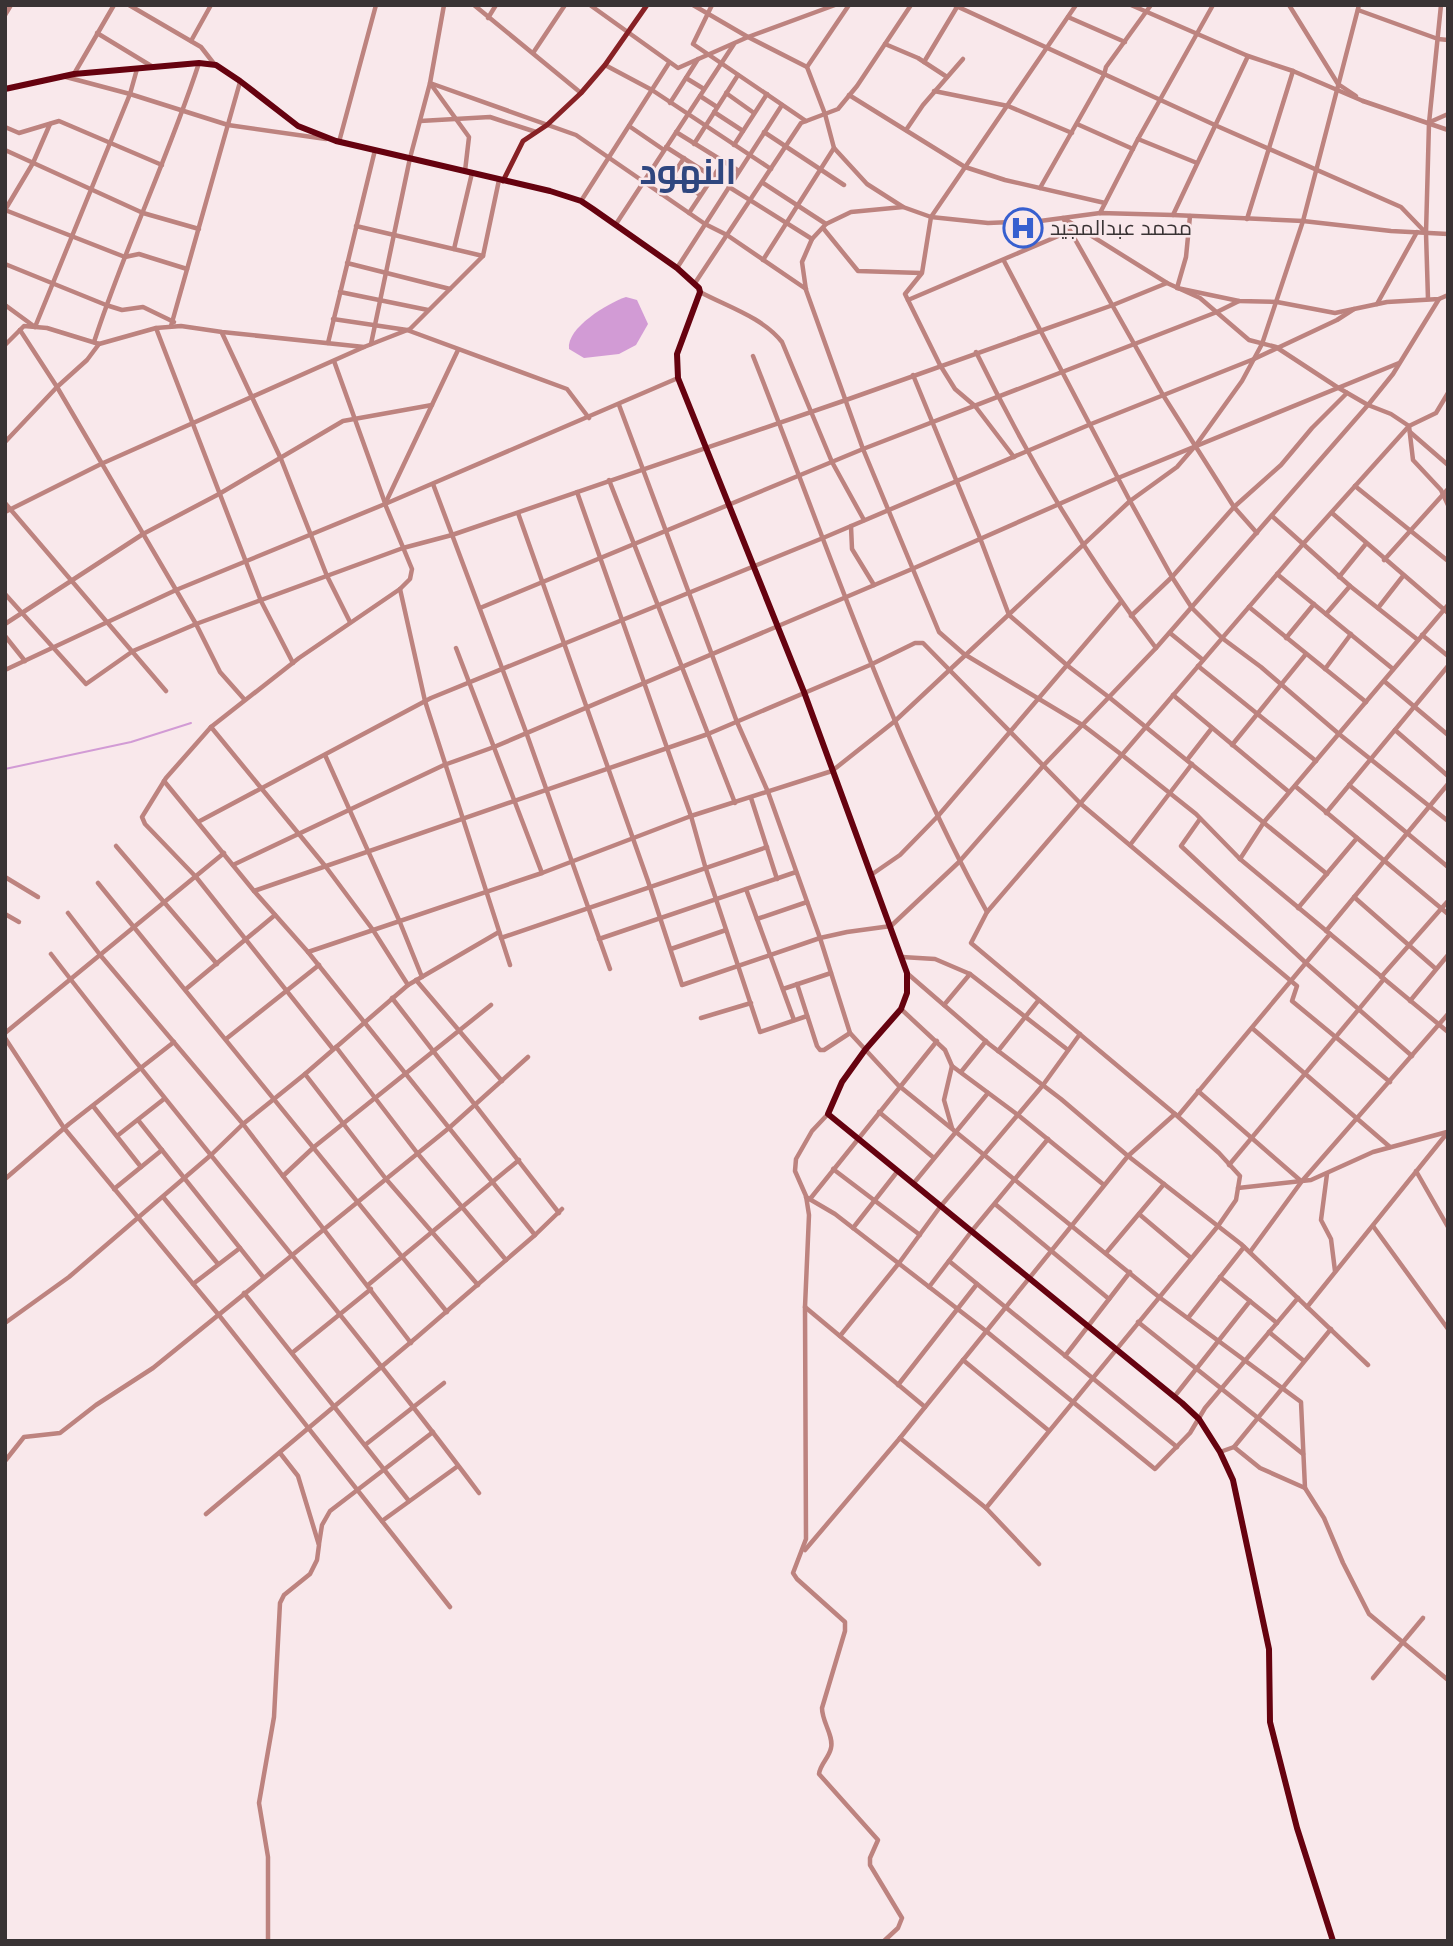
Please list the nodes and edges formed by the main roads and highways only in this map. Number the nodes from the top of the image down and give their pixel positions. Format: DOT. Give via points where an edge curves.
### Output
graph roads {
  1 [pos="647,5"];
  2 [pos="5,89"];
  3 [pos="501,180"];
  4 [pos="1333,1941"];
  1 -- 3 [label="main road" via="581,93 523,141"];
  2 -- 3 [label="highway" via="74,74 216,65 299,126 338,141"];
  3 -- 4 [label="highway" via="580,201 677,268 700,292 677,354 678,379 804,692 907,973 901,1009 842,1082 828,1114 1174,1397 1199,1419 1220,1452 1233,1480 1264,1619 1271,1730"];
}
